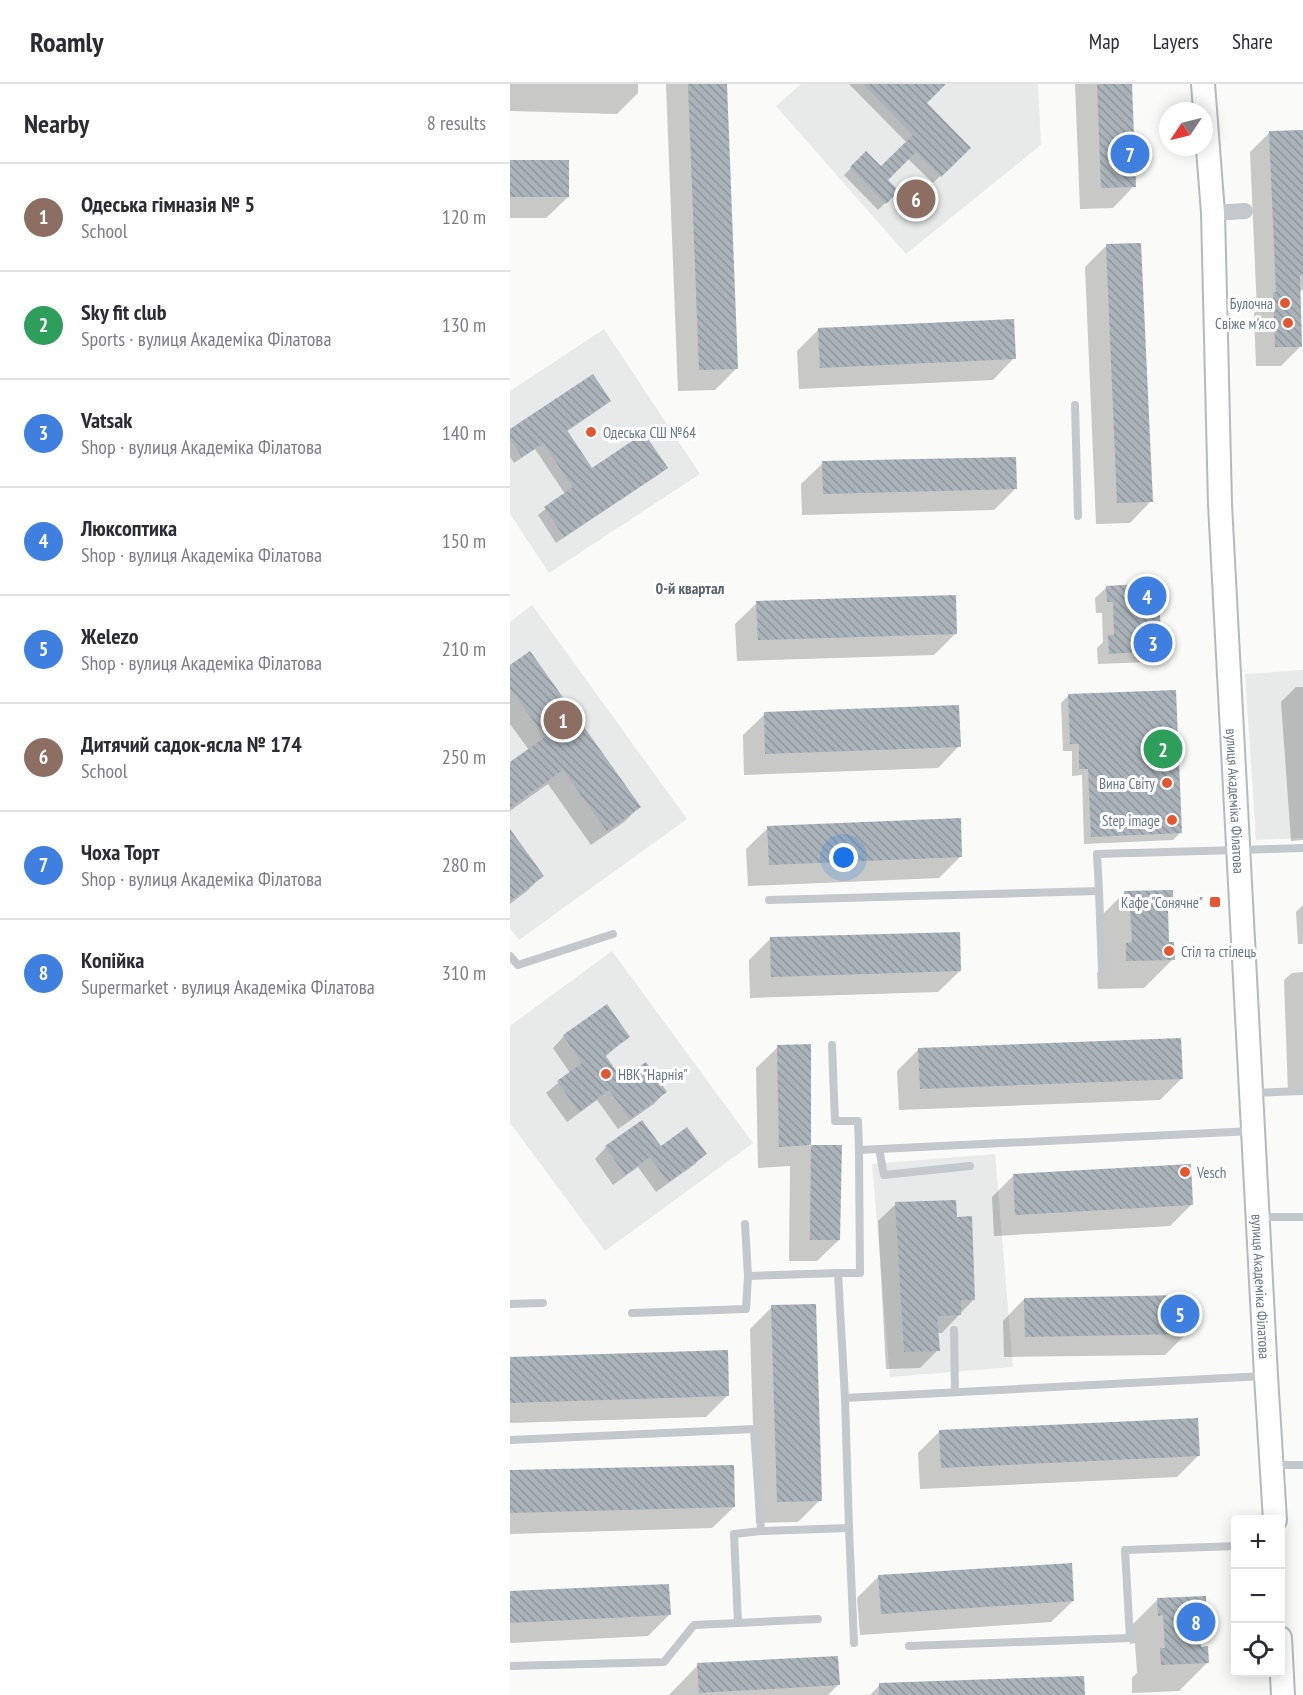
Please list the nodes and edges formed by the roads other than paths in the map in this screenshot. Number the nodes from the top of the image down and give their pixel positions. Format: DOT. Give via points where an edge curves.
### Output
graph roads {
  1 [pos="1203,84"];
  2 [pos="1245,211"];
  3 [pos="1213,213"];
  4 [pos="1075,405"];
  5 [pos="1078,516"];
  6 [pos="1303,849"];
  7 [pos="1239,850"];
  8 [pos="1099,891"];
  9 [pos="769,900"];
  10 [pos="613,934"];
  11 [pos="510,956"];
  12 [pos="1102,971"];
  13 [pos="832,1045"];
  14 [pos="1303,1091"];
  15 [pos="1251,1093"];
  16 [pos="1252,1131"];
  17 [pos="879,1149"];
  18 [pos="859,1150"];
  19 [pos="970,1166"];
  20 [pos="1257,1217"];
  21 [pos="1303,1217"];
  22 [pos="745,1224"];
  23 [pos="838,1273"];
  24 [pos="747,1276"];
  25 [pos="543,1303"];
  26 [pos="510,1304"];
  27 [pos="632,1313"];
  28 [pos="954,1330"];
  29 [pos="1266,1376"];
  30 [pos="955,1392"];
  31 [pos="845,1398"];
  32 [pos="510,1440"];
  33 [pos="1303,1464"];
  34 [pos="1271,1465"];
  35 [pos="1275,1515"];
  36 [pos="849,1528"];
  37 [pos="761,1531"];
  38 [pos="1231,1546"];
  39 [pos="818,1619"];
  40 [pos="738,1623"];
  41 [pos="854,1643"];
  42 [pos="909,1646"];
  43 [pos="510,1666"];
  44 [pos="1282,1677"];
  45 [pos="1283,1695"];
  1 -- 3 [label="main road, вулиця Академіка Філатова"];
  2 -- 3 [label="street"];
  3 -- 7 [label="main road, вулиця Академіка Філатова" via="1220,504"];
  4 -- 5 [label="lane"];
  6 -- 7 [label="lane"];
  7 -- 8 [label="lane" via="1097,854"];
  7 -- 15 [label="main road, вулиця Академіка Філатова"];
  8 -- 9 [label="lane"];
  8 -- 12 [label="lane"];
  10 -- 11 [label="lane" via="518,965"];
  13 -- 18 [label="lane" via="835,1121 858,1121"];
  14 -- 15 [label="lane"];
  15 -- 16 [label="main road, вулиця Академіка Філатова"];
  16 -- 17 [label="lane"];
  16 -- 20 [label="main road, вулиця Академіка Філатова"];
  17 -- 18 [label="lane"];
  17 -- 19 [label="lane" via="884,1175"];
  18 -- 23 [label="lane" via="860,1273"];
  20 -- 21 [label="lane"];
  20 -- 29 [label="main road, вулиця Академіка Філатова"];
  22 -- 24 [label="lane"];
  23 -- 24 [label="lane"];
  23 -- 31 [label="lane"];
  24 -- 27 [label="lane" via="746,1309"];
  25 -- 26 [label="lane"];
  28 -- 30 [label="lane"];
  29 -- 30 [label="lane"];
  29 -- 34 [label="main road, вулиця Академіка Філатова"];
  30 -- 31 [label="lane"];
  31 -- 36 [label="lane"];
  32 -- 37 [label="lane" via="754,1429"];
  33 -- 34 [label="lane"];
  34 -- 35 [label="main road, вулиця Академіка Філатова"];
  36 -- 37 [label="lane"];
  36 -- 41 [label="lane"];
  37 -- 40 [label="lane" via="734,1534"];
  38 -- 42 [label="lane" via="1125,1550 1130,1638"];
  39 -- 40 [label="lane"];
  40 -- 43 [label="lane" via="694,1625 664,1662"];
  44 -- 45 [label="main road"];
}
